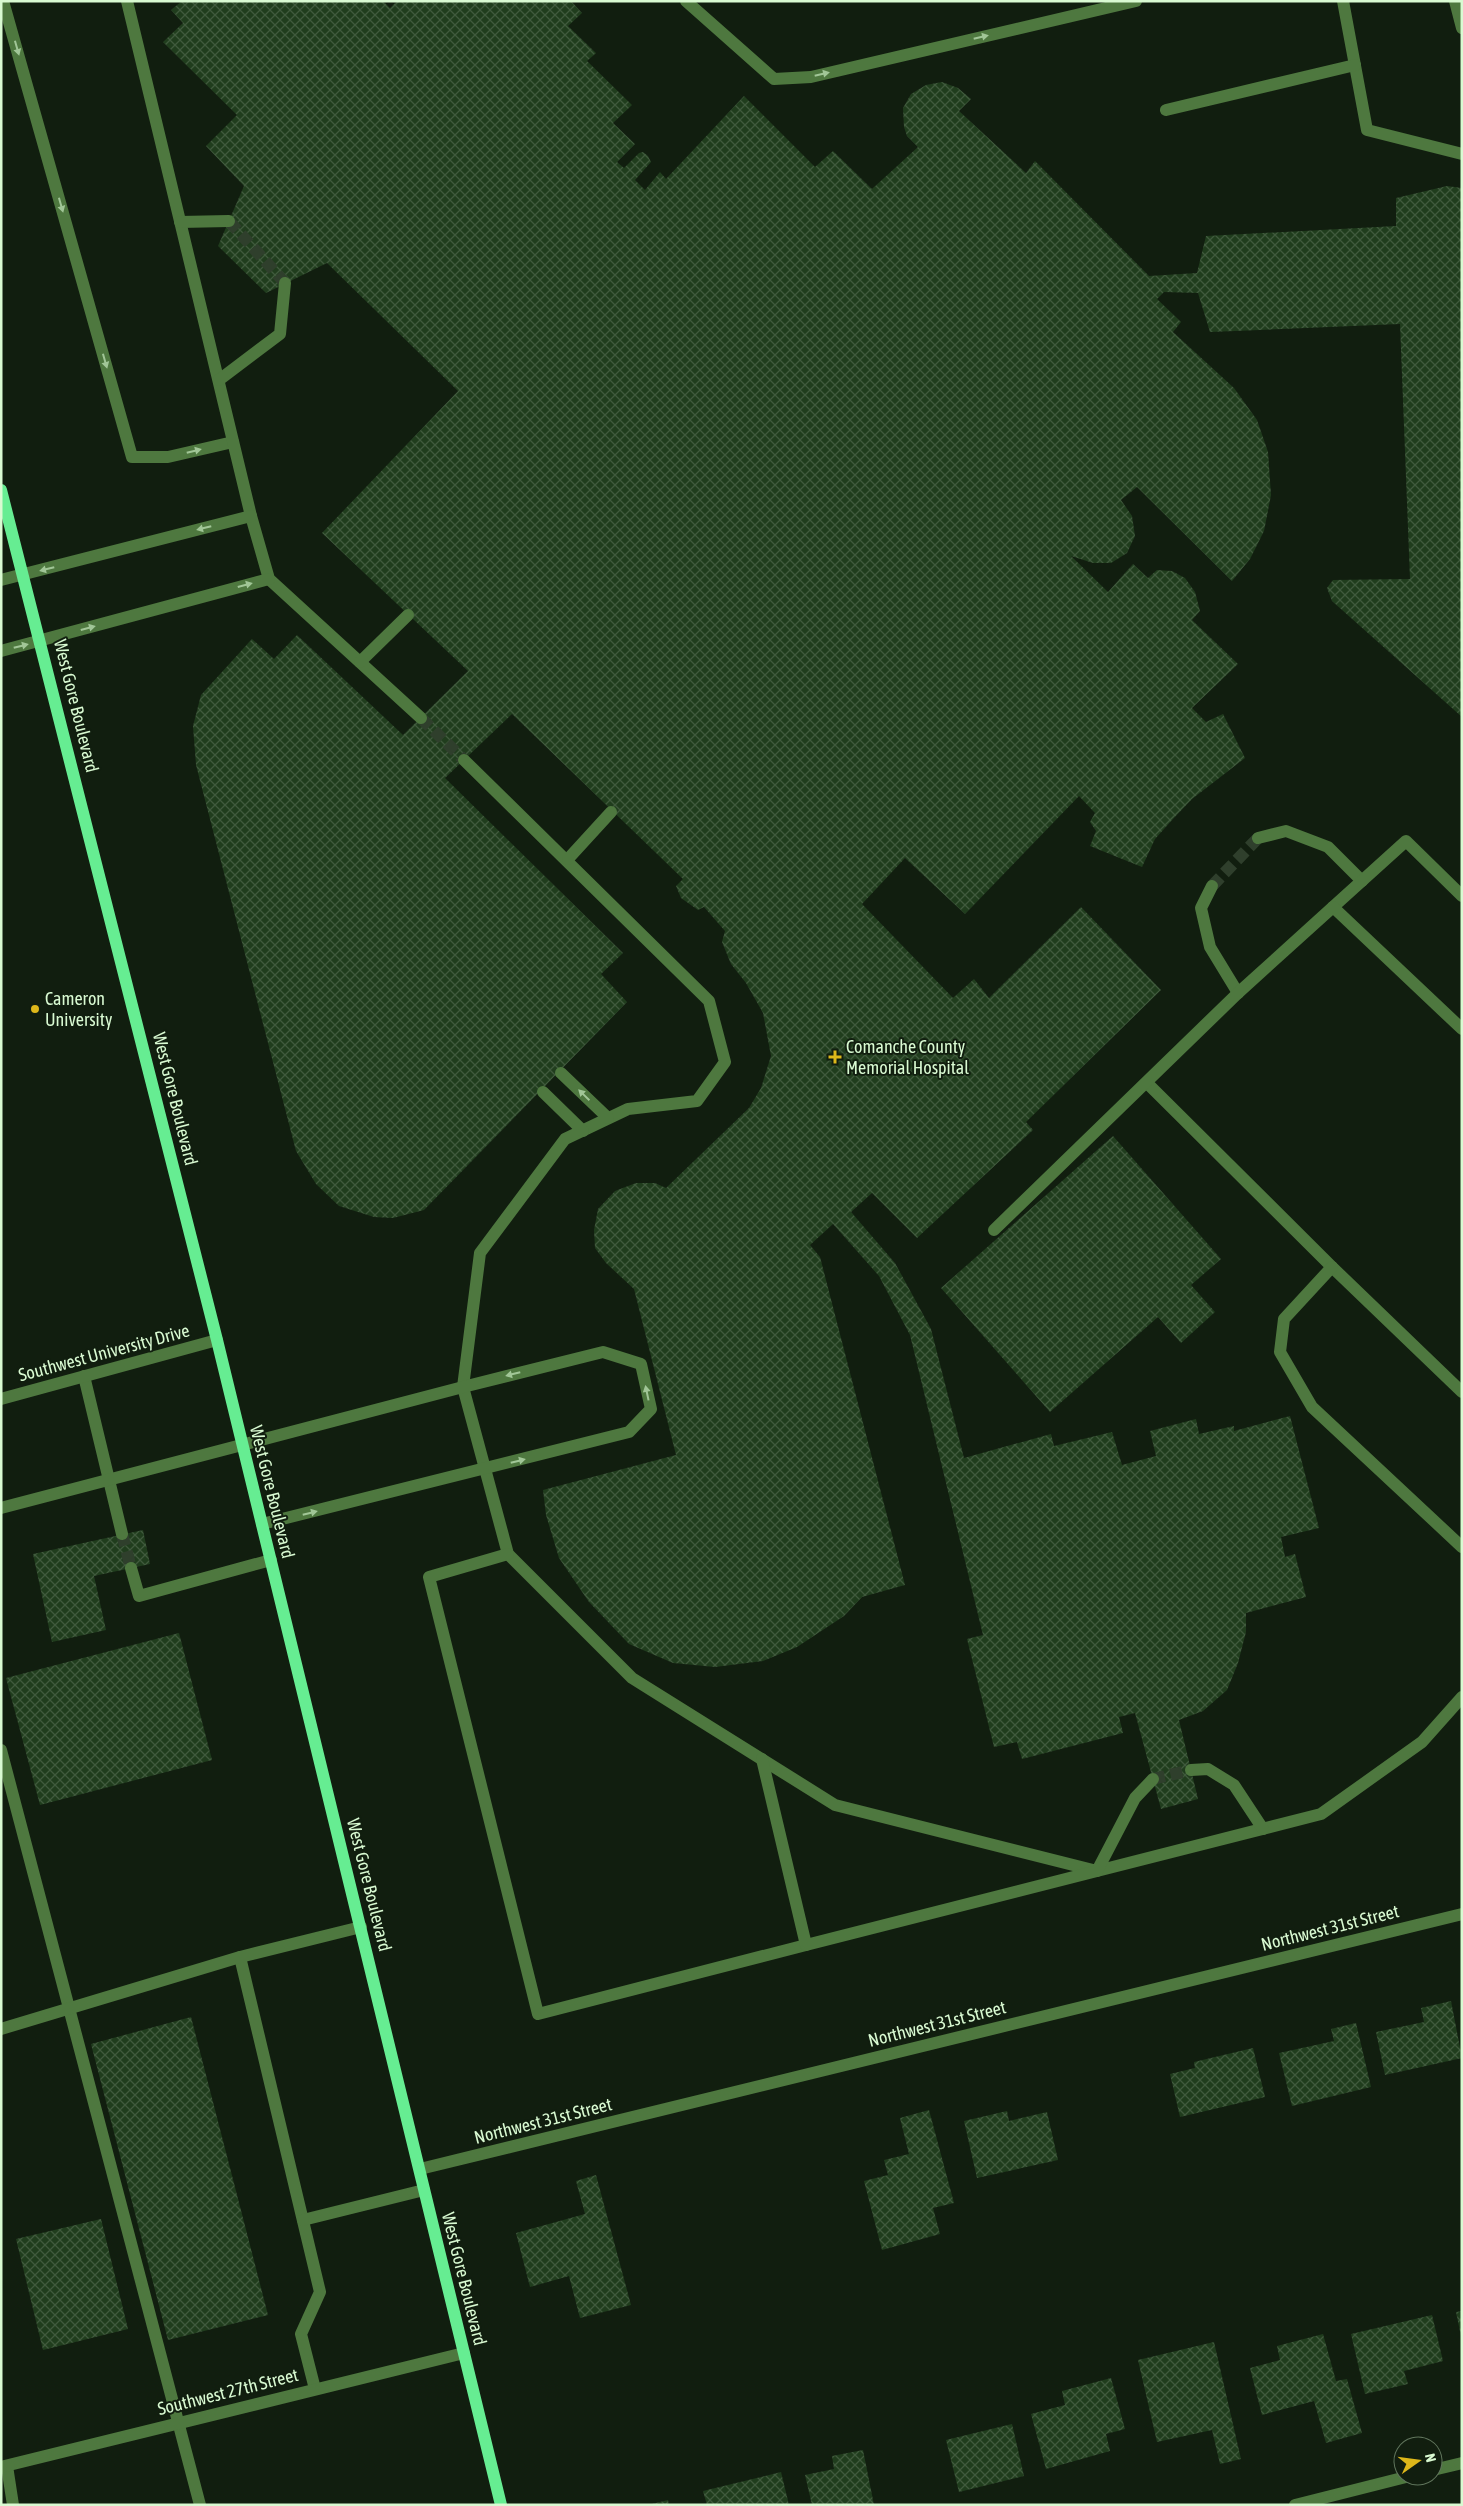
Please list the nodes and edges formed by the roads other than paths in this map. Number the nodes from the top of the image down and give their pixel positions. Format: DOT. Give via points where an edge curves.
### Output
graph roads {
  1 [pos="4,1"];
  2 [pos="127,1"];
  3 [pos="686,1"];
  4 [pos="1136,1"];
  5 [pos="1343,1"];
  6 [pos="1455,1"];
  7 [pos="1462,28"];
  8 [pos="1355,65"];
  9 [pos="1166,110"];
  10 [pos="1462,154"];
  11 [pos="229,221"];
  12 [pos="180,222"];
  13 [pos="285,283"];
  14 [pos="219,380"];
  15 [pos="234,442"];
  16 [pos="1,490"];
  17 [pos="251,516"];
  18 [pos="24,574"];
  19 [pos="269,579"];
  20 [pos="1,580"];
  21 [pos="408,615"];
  22 [pos="41,641"];
  23 [pos="1,650"];
  24 [pos="360,662"];
  25 [pos="421,718"];
  26 [pos="464,760"];
  27 [pos="611,812"];
  28 [pos="1258,838"];
  29 [pos="568,859"];
  30 [pos="1362,881"];
  31 [pos="1212,886"];
  32 [pos="1462,896"];
  33 [pos="1333,907"];
  34 [pos="1238,993"];
  35 [pos="1462,1029"];
  36 [pos="561,1073"];
  37 [pos="1147,1083"];
  38 [pos="542,1092"];
  39 [pos="608,1118"];
  40 [pos="583,1131"];
  41 [pos="994,1230"];
  42 [pos="1332,1267"];
  43 [pos="217,1340"];
  44 [pos="84,1376"];
  45 [pos="463,1386"];
  46 [pos="1462,1392"];
  47 [pos="1,1400"];
  48 [pos="243,1446"];
  49 [pos="486,1469"];
  50 [pos="109,1480"];
  51 [pos="1,1508"];
  52 [pos="262,1524"];
  53 [pos="122,1534"];
  54 [pos="1462,1547"];
  55 [pos="508,1554"];
  56 [pos="271,1560"];
  57 [pos="131,1568"];
  58 [pos="1462,1697"];
  59 [pos="1,1750"];
  60 [pos="762,1759"];
  61 [pos="1191,1770"];
  62 [pos="1153,1779"];
  63 [pos="1263,1829"];
  64 [pos="1097,1871"];
  65 [pos="1462,1914"];
  66 [pos="361,1927"];
  67 [pos="806,1945"];
  68 [pos="240,1957"];
  69 [pos="71,2009"];
  70 [pos="1,2029"];
  71 [pos="420,2169"];
  72 [pos="424,2190"];
  73 [pos="303,2220"];
  74 [pos="464,2353"];
  75 [pos="315,2389"];
  76 [pos="179,2422"];
  77 [pos="1462,2463"];
  78 [pos="4,2467"];
  79 [pos="1443,2468"];
  80 [pos="1393,2480"];
  81 [pos="13,2505"];
  82 [pos="200,2505"];
  83 [pos="502,2505"];
  84 [pos="1295,2505"];
  1 -- 15 [label="street, one-way" via="132,457 168,457"];
  2 -- 12 [label="street"];
  3 -- 4 [label="street, one-way" via="774,79 811,76"];
  5 -- 8 [label="street"];
  6 -- 7 [label="street"];
  8 -- 9 [label="street"];
  8 -- 10 [label="street" via="1367,130"];
  11 -- 12 [label="street"];
  12 -- 14 [label="street"];
  13 -- 14 [label="street" via="280,334"];
  14 -- 15 [label="street"];
  15 -- 17 [label="street"];
  16 -- 18 [label="main road, West Gore Boulevard"];
  17 -- 18 [label="street, one-way"];
  17 -- 19 [label="street"];
  18 -- 20 [label="street"];
  18 -- 22 [label="main road, West Gore Boulevard"];
  22 -- 19 [label="street, one-way"];
  19 -- 24 [label="street"];
  21 -- 24 [label="street"];
  23 -- 22 [label="street, one-way"];
  22 -- 43 [label="main road, West Gore Boulevard"];
  24 -- 25 [label="street"];
  26 -- 29 [label="street"];
  27 -- 29 [label="street"];
  28 -- 30 [label="street" via="1286,831 1328,847"];
  29 -- 39 [label="street" via="709,1001 724,1062 697,1101 628,1109"];
  30 -- 32 [label="street" via="1406,841"];
  30 -- 33 [label="street"];
  31 -- 34 [label="street" via="1202,908 1210,947"];
  33 -- 34 [label="street"];
  33 -- 35 [label="street"];
  34 -- 37 [label="street"];
  39 -- 36 [label="street, one-way"];
  37 -- 41 [label="street"];
  37 -- 42 [label="street"];
  38 -- 40 [label="street"];
  39 -- 40 [label="street"];
  40 -- 45 [label="street" via="565,1139 480,1252"];
  42 -- 46 [label="street"];
  42 -- 54 [label="street" via="1284,1319 1280,1352 1312,1407"];
  43 -- 44 [label="street, Southwest University Drive"];
  43 -- 48 [label="main road, West Gore Boulevard"];
  44 -- 47 [label="street, Southwest University Drive"];
  44 -- 50 [label="street"];
  45 -- 48 [label="street"];
  45 -- 49 [label="street"];
  49 -- 45 [label="street, one-way" via="629,1432 651,1409 641,1364 603,1352"];
  48 -- 50 [label="street"];
  48 -- 52 [label="main road, West Gore Boulevard"];
  52 -- 49 [label="street, one-way"];
  49 -- 55 [label="street"];
  50 -- 51 [label="street"];
  50 -- 53 [label="street"];
  52 -- 56 [label="main road, West Gore Boulevard"];
  55 -- 60 [label="street" via="632,1678"];
  55 -- 67 [label="street" via="428,1577 538,2014"];
  56 -- 57 [label="street" via="139,1596"];
  56 -- 66 [label="main road, West Gore Boulevard"];
  58 -- 63 [label="street" via="1422,1742 1321,1814"];
  59 -- 69 [label="street"];
  60 -- 64 [label="street" via="836,1805"];
  60 -- 67 [label="street"];
  61 -- 63 [label="street" via="1208,1768 1234,1785"];
  62 -- 64 [label="street" via="1135,1798"];
  63 -- 64 [label="street"];
  64 -- 67 [label="street"];
  65 -- 71 [label="street, Northwest 31st Street"];
  66 -- 68 [label="street"];
  66 -- 71 [label="main road, West Gore Boulevard"];
  68 -- 69 [label="street"];
  68 -- 73 [label="street"];
  69 -- 70 [label="street"];
  69 -- 76 [label="street"];
  71 -- 72 [label="main road, West Gore Boulevard"];
  72 -- 73 [label="street"];
  72 -- 74 [label="main road, West Gore Boulevard"];
  73 -- 75 [label="street" via="320,2292 300,2334"];
  74 -- 75 [label="street, Southwest 27th Street"];
  74 -- 83 [label="main road, West Gore Boulevard"];
  75 -- 76 [label="street, Southwest 27th Street"];
  76 -- 78 [label="street, Southwest 27th Street"];
  76 -- 82 [label="street"];
  77 -- 79 [label="street"];
  78 -- 81 [label="street"];
  80 -- 84 [label="street"];
}
